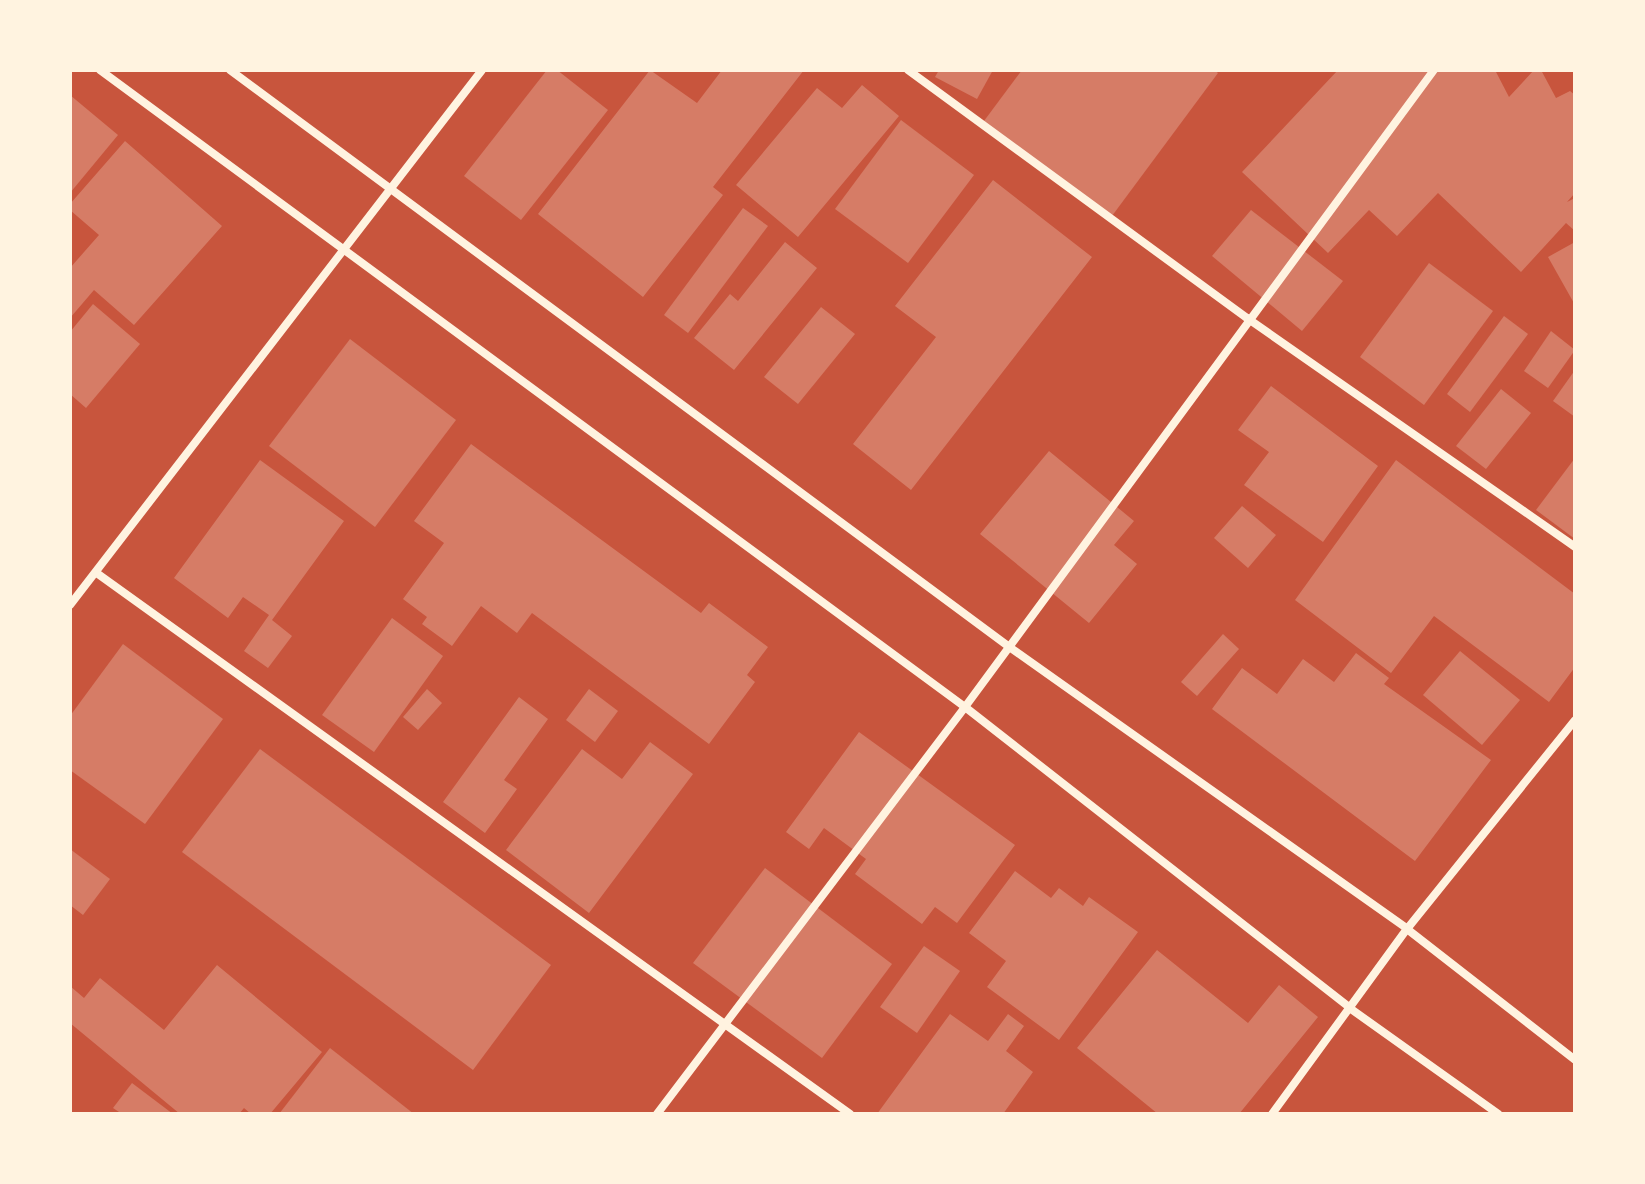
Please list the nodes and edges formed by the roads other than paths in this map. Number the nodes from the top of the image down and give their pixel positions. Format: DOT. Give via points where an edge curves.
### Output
graph roads {
  1 [pos="100,70"];
  2 [pos="230,70"];
  3 [pos="482,70"];
  4 [pos="908,70"];
  5 [pos="1434,70"];
  6 [pos="390,191"];
  7 [pos="342,253"];
  8 [pos="1247,318"];
  9 [pos="1575,547"];
  10 [pos="98,574"];
  11 [pos="70,605"];
  12 [pos="1008,646"];
  13 [pos="965,707"];
  14 [pos="1575,720"];
  15 [pos="1407,929"];
  16 [pos="1351,1009"];
  17 [pos="723,1027"];
  18 [pos="1575,1060"];
  19 [pos="657,1114"];
  20 [pos="850,1114"];
  21 [pos="1272,1114"];
  22 [pos="1498,1114"];
  1 -- 7 [label="street"];
  2 -- 6 [label="street"];
  3 -- 6 [label="street"];
  4 -- 8 [label="street"];
  5 -- 8 [label="street"];
  6 -- 7 [label="street"];
  6 -- 12 [label="street"];
  7 -- 10 [label="street"];
  7 -- 13 [label="street"];
  8 -- 9 [label="street"];
  8 -- 12 [label="street"];
  10 -- 11 [label="street"];
  10 -- 17 [label="street"];
  12 -- 13 [label="street"];
  12 -- 15 [label="street"];
  13 -- 16 [label="street"];
  13 -- 17 [label="street"];
  14 -- 15 [label="street"];
  15 -- 16 [label="street"];
  15 -- 18 [label="street"];
  16 -- 21 [label="street"];
  16 -- 22 [label="street"];
  17 -- 19 [label="street"];
  17 -- 20 [label="street"];
}
